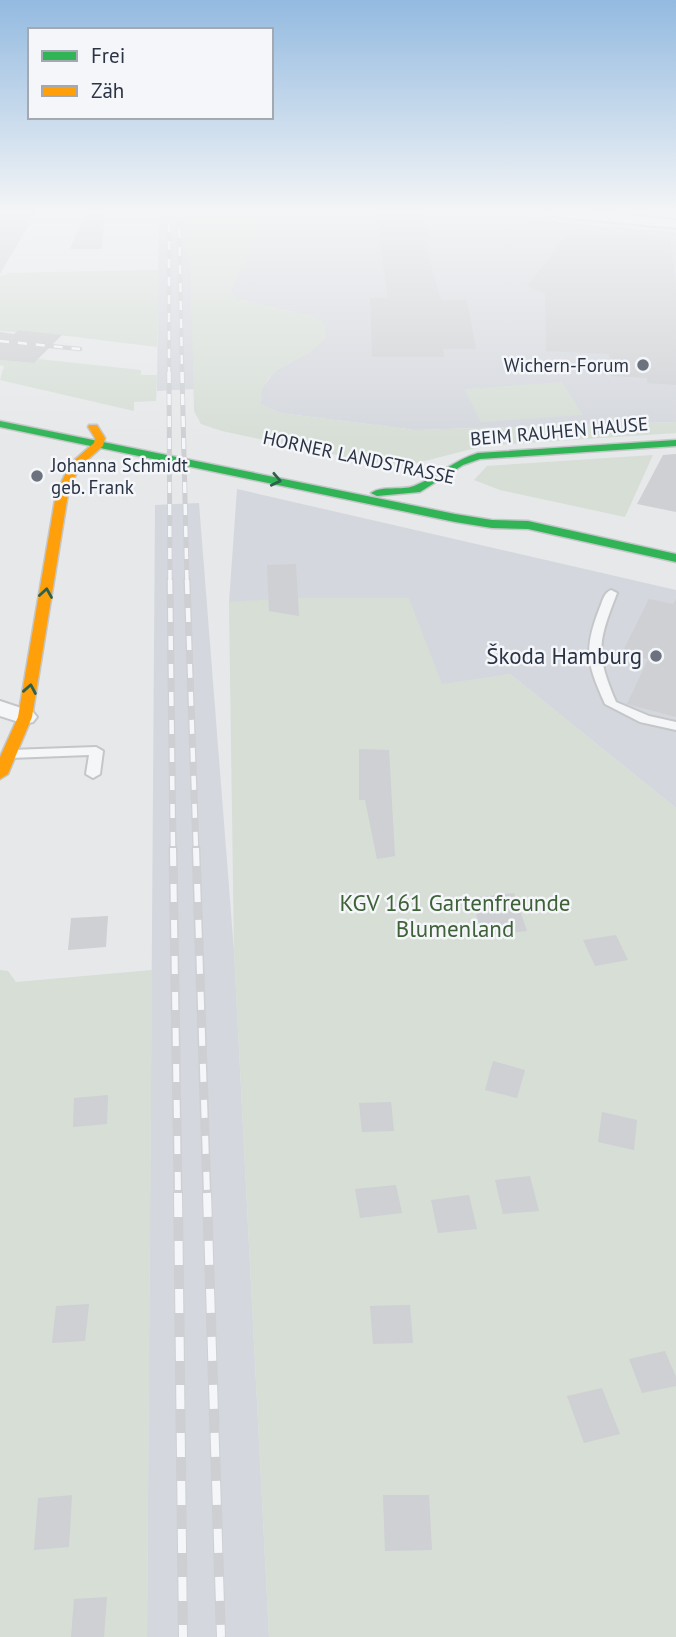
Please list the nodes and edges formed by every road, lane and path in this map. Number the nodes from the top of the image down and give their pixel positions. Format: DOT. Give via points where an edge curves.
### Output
graph roads {
  1 [pos="0,424"];
  2 [pos="112,427"];
  3 [pos="676,443"];
  4 [pos="99,444"];
  5 [pos="366,479"];
  6 [pos="417,490"];
  7 [pos="328,491"];
  8 [pos="443,496"];
  9 [pos="493,507"];
  10 [pos="528,525"];
  11 [pos="676,558"];
  12 [pos="611,593"];
  13 [pos="0,708"];
  14 [pos="26,717"];
  15 [pos="676,726"];
  16 [pos="10,754"];
  17 [pos="0,774"];
  18 [pos="93,774"];
  1 -- 4 [label="street, HORNER LANDSTRASSE"];
  2 -- 4 [label="street" via="80,420 97,430"];
  3 -- 6 [label="street, BEIM RAUHEN HAUSE" via="478,456 456,463"];
  4 -- 7 [label="street, HORNER LANDSTRASSE, one-way"];
  14 -- 4 [label="street, one-way" via="62,494 74,467"];
  5 -- 6 [label="street, HORNER LANDSTRASSE"];
  6 -- 7 [label="street, BEIM RAUHEN HAUSE"];
  6 -- 8 [label="street, HORNER LANDSTRASSE"];
  7 -- 10 [label="street, HORNER LANDSTRASSE" via="492,524"];
  9 -- 10 [label="street, HORNER LANDSTRASSE"];
  10 -- 11 [label="street, HORNER LANDSTRASSE"];
  12 -- 15 [label="lane" via="591,644 594,668 611,704"];
  13 -- 14 [label="street"];
  14 -- 16 [label="street"];
  16 -- 17 [label="street"];
  16 -- 18 [label="lane" via="96,751"];
}
